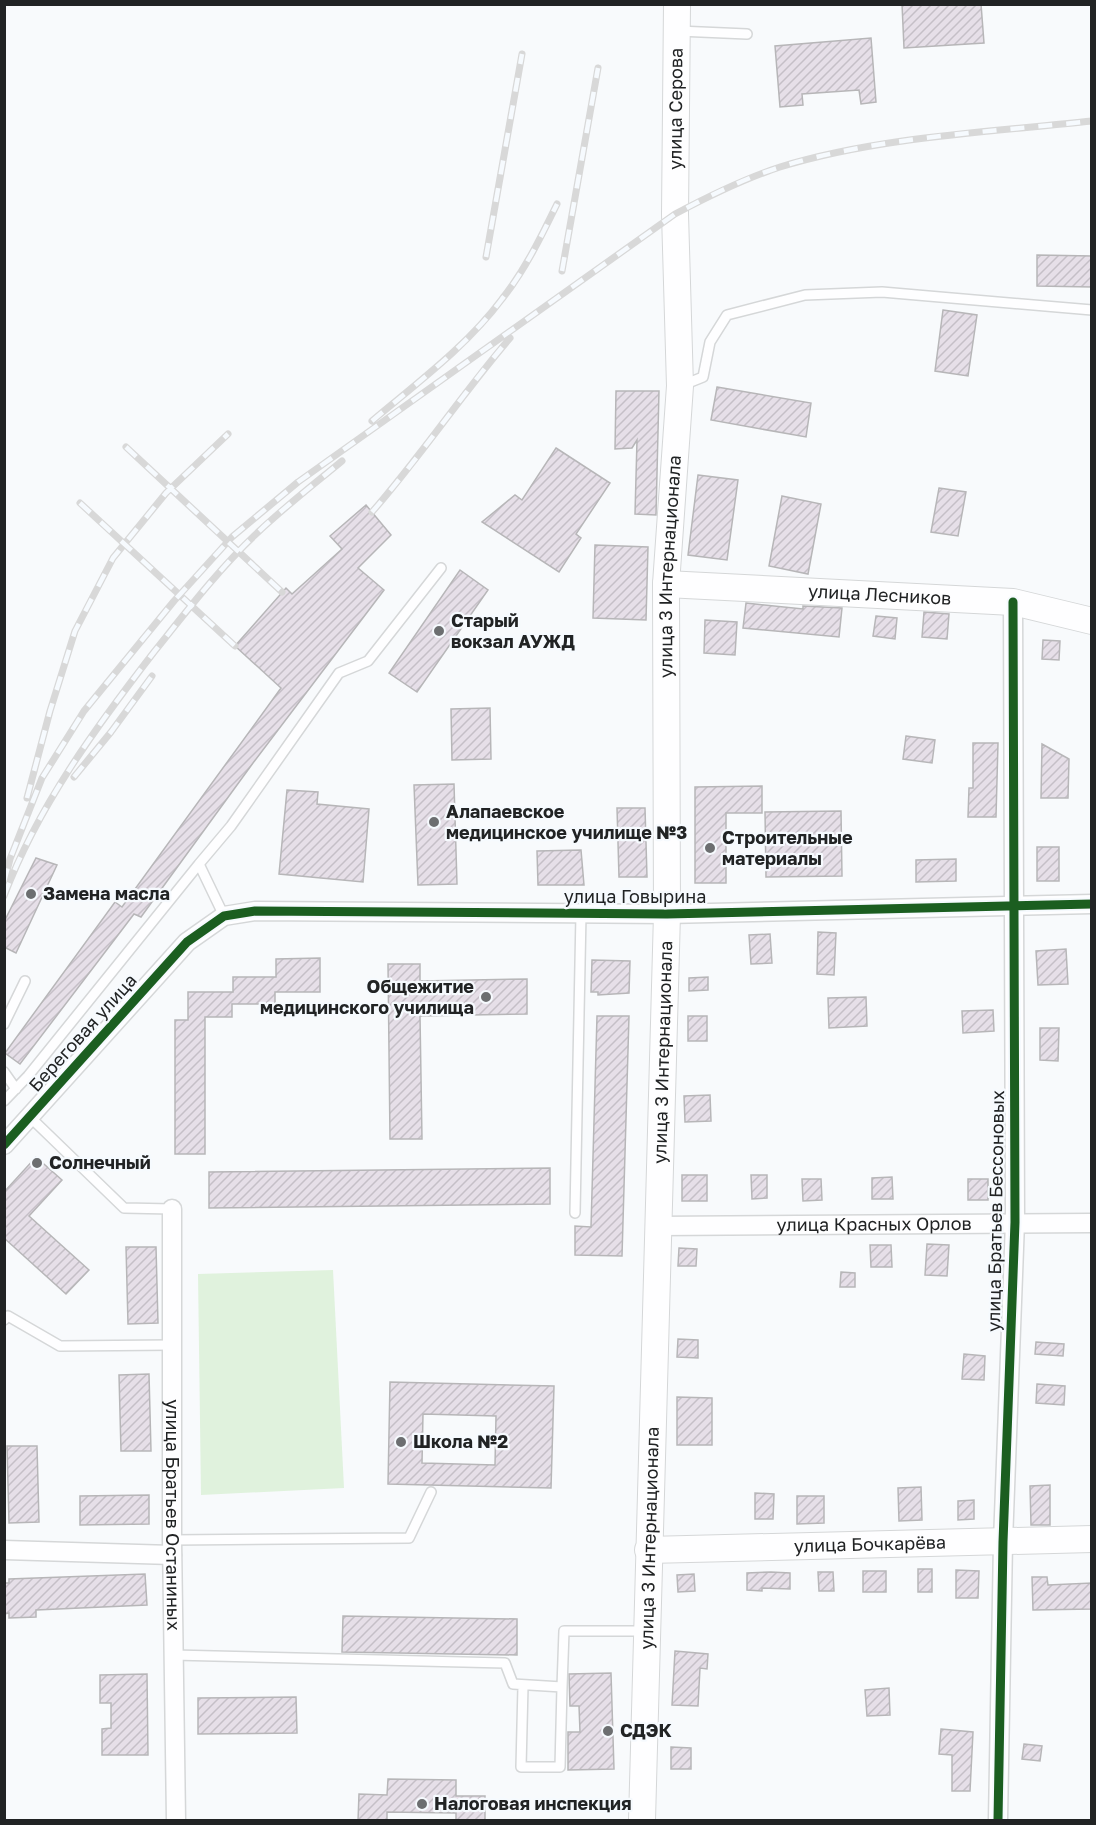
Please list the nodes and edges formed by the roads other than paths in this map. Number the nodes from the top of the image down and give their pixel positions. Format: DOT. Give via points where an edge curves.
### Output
graph roads {
  1 [pos="677,4"];
  2 [pos="675,31"];
  3 [pos="747,34"];
  4 [pos="675,214"];
  5 [pos="1092,310"];
  6 [pos="680,386"];
  7 [pos="441,568"];
  8 [pos="666,584"];
  9 [pos="1013,602"];
  10 [pos="1092,621"];
  11 [pos="199,864"];
  12 [pos="1092,904"];
  13 [pos="1014,906"];
  14 [pos="581,914"];
  15 [pos="667,914"];
  16 [pos="224,916"];
  17 [pos="187,942"];
  18 [pos="25,981"];
  19 [pos="4,1024"];
  20 [pos="4,1072"];
  21 [pos="16,1089"];
  22 [pos="4,1101"];
  23 [pos="30,1117"];
  24 [pos="4,1145"];
  25 [pos="172,1209"];
  26 [pos="575,1214"];
  27 [pos="1016,1222"];
  28 [pos="1092,1223"];
  29 [pos="658,1226"];
  30 [pos="4,1320"];
  31 [pos="172,1346"];
  32 [pos="431,1492"];
  33 [pos="1092,1539"];
  34 [pos="1003,1542"];
  35 [pos="172,1547"];
  36 [pos="4,1550"];
  37 [pos="648,1550"];
  38 [pos="646,1631"];
  39 [pos="173,1655"];
  40 [pos="523,1686"];
  41 [pos="562,1687"];
  42 [pos="176,1821"];
  43 [pos="642,1821"];
  44 [pos="998,1821"];
  1 -- 2 [label="main road, улица Серова"];
  2 -- 3 [label="lane"];
  2 -- 4 [label="main road, улица Серова"];
  4 -- 6 [label="main road, улица 3 Интернационала"];
  5 -- 6 [label="lane" via="882,292 805,296 727,315 710,342 703,377"];
  6 -- 8 [label="main road, улица 3 Интернационала"];
  7 -- 11 [label="lane" via="368,661 339,673"];
  8 -- 9 [label="main road, улица Лесников"];
  8 -- 15 [label="main road, улица 3 Интернационала"];
  9 -- 10 [label="main road, улица Лесников"];
  9 -- 13 [label="street, улица Братьев Бессоновых"];
  11 -- 16 [label="lane"];
  11 -- 21 [label="lane"];
  12 -- 13 [label="street, улица Говырина"];
  13 -- 15 [label="street, улица Говырина"];
  13 -- 27 [label="street, улица Братьев Бессоновых"];
  14 -- 15 [label="street, улица Говырина"];
  14 -- 16 [label="street, улица Говырина" via="255,911"];
  14 -- 26 [label="lane"];
  15 -- 29 [label="main road, улица 3 Интернационала"];
  16 -- 17 [label="street, улица Говырина"];
  17 -- 23 [label="street, Береговая улица"];
  18 -- 19 [label="lane"];
  20 -- 21 [label="lane"];
  21 -- 22 [label="lane"];
  23 -- 24 [label="street, Береговая улица"];
  23 -- 25 [label="lane" via="124,1208"];
  25 -- 31 [label="street, улица Братьев Останиных"];
  27 -- 28 [label="street, улица Красных Орлов"];
  27 -- 29 [label="street, улица Красных Орлов"];
  27 -- 34 [label="street, улица Братьев Бессоновых"];
  29 -- 37 [label="main road, улица 3 Интернационала"];
  30 -- 31 [label="lane" via="8,1316 60,1346"];
  31 -- 35 [label="street, улица Братьев Останиных"];
  32 -- 35 [label="lane" via="409,1538"];
  33 -- 34 [label="main road, улица Бочкарёва"];
  34 -- 37 [label="main road, улица Бочкарёва"];
  34 -- 44 [label="street, улица Братьев Бессоновых"];
  35 -- 36 [label="street"];
  35 -- 39 [label="street, улица Братьев Останиных"];
  37 -- 38 [label="main road, улица 3 Интернационала"];
  38 -- 41 [label="lane" via="564,1631"];
  38 -- 43 [label="main road, улица 3 Интернационала"];
  39 -- 40 [label="lane" via="505,1663 513,1684"];
  39 -- 42 [label="street, улица Братьев Останиных"];
  40 -- 41 [label="lane"];
  40 -- 41 [label="lane" via="521,1767 560,1767"];
}
